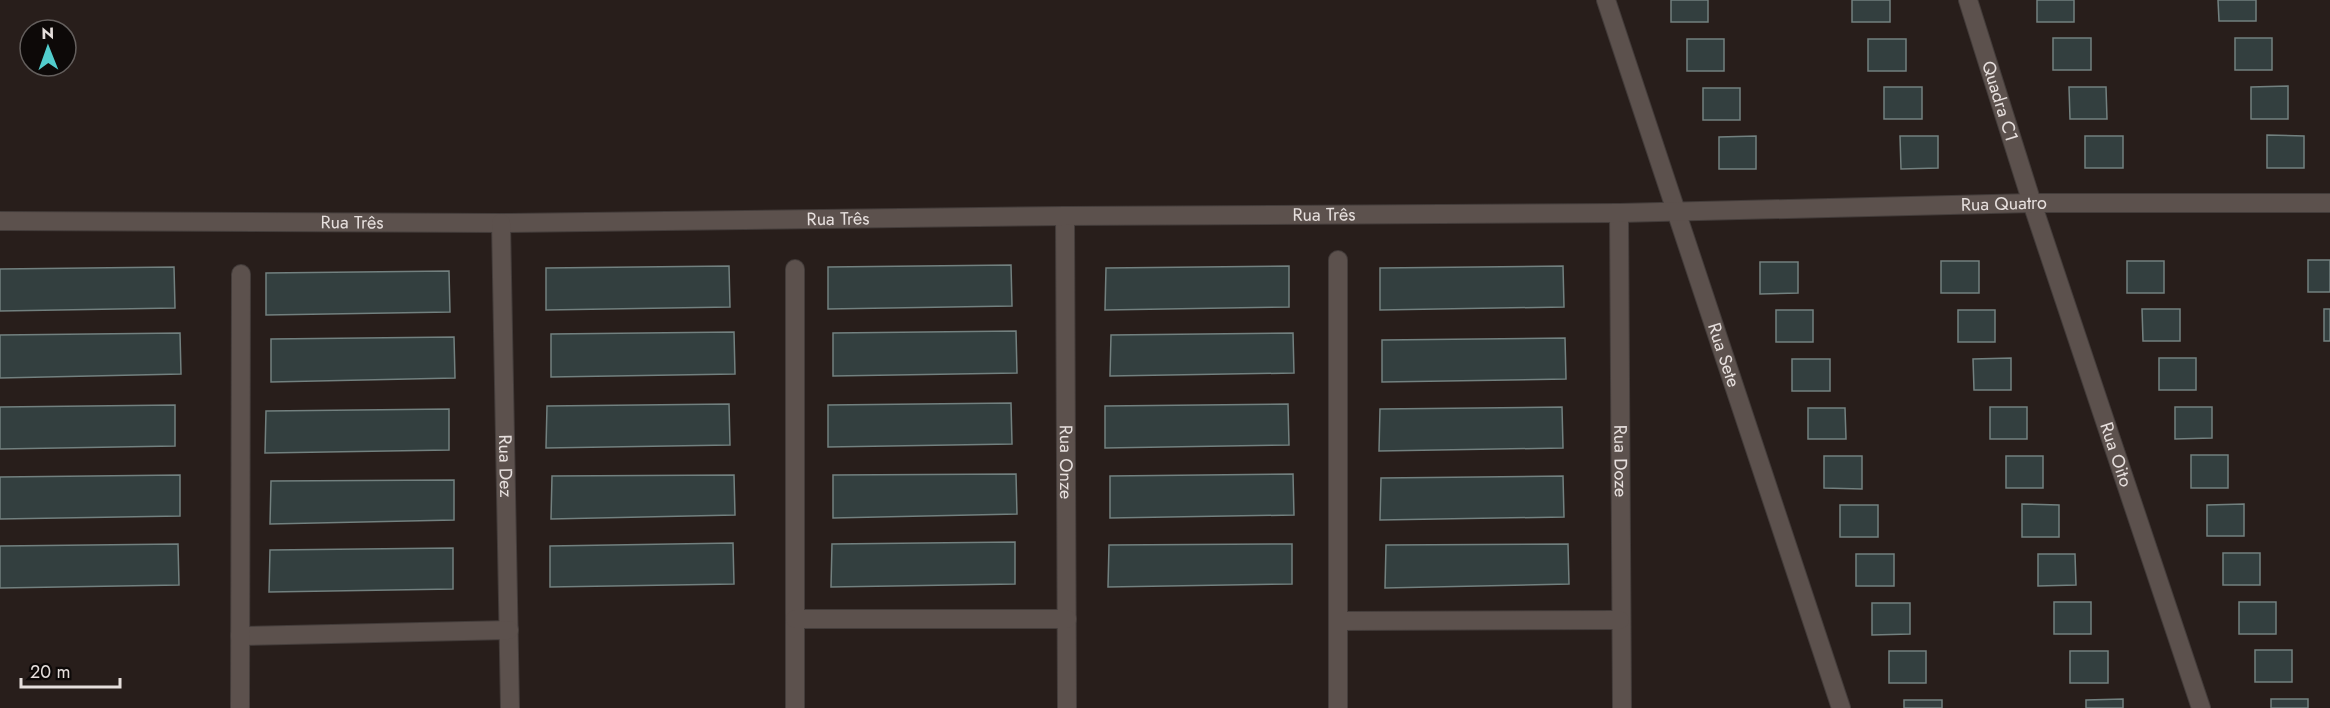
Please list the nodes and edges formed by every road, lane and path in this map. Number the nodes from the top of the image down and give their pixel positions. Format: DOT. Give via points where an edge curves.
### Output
graph roads {
  1 [pos="1606,0"];
  2 [pos="1968,0"];
  3 [pos="2032,202"];
  4 [pos="2330,202"];
  5 [pos="1677,212"];
  6 [pos="1619,213"];
  7 [pos="1065,216"];
  8 [pos="0,221"];
  9 [pos="501,223"];
  10 [pos="1338,260"];
  11 [pos="795,269"];
  12 [pos="241,274"];
  13 [pos="795,619"];
  14 [pos="1067,619"];
  15 [pos="1620,620"];
  16 [pos="1338,621"];
  17 [pos="508,630"];
  18 [pos="240,636"];
  19 [pos="240,708"];
  20 [pos="510,708"];
  21 [pos="795,708"];
  22 [pos="1067,708"];
  23 [pos="1338,708"];
  24 [pos="1622,708"];
  25 [pos="1841,708"];
  26 [pos="2201,708"];
  1 -- 5 [label="street, Rua Sete"];
  2 -- 3 [label="street, Quadra C1"];
  3 -- 4 [label="street, Rua Quatro"];
  3 -- 5 [label="street, Rua Quatro"];
  3 -- 26 [label="street, Rua Oito"];
  5 -- 6 [label="street, Rua Três"];
  5 -- 25 [label="street, Rua Sete"];
  6 -- 7 [label="street, Rua Três"];
  6 -- 15 [label="street, Rua Doze"];
  7 -- 9 [label="street, Rua Três"];
  7 -- 14 [label="street, Rua Onze"];
  8 -- 9 [label="street, Rua Três"];
  9 -- 17 [label="street, Rua Dez"];
  10 -- 16 [label="street"];
  11 -- 13 [label="street"];
  12 -- 18 [label="street"];
  13 -- 14 [label="street"];
  13 -- 21 [label="street"];
  14 -- 22 [label="street, Rua Onze"];
  15 -- 16 [label="street"];
  15 -- 24 [label="street, Rua Doze"];
  16 -- 23 [label="street"];
  17 -- 18 [label="street"];
  17 -- 20 [label="street, Rua Dez"];
  18 -- 19 [label="street"];
}
